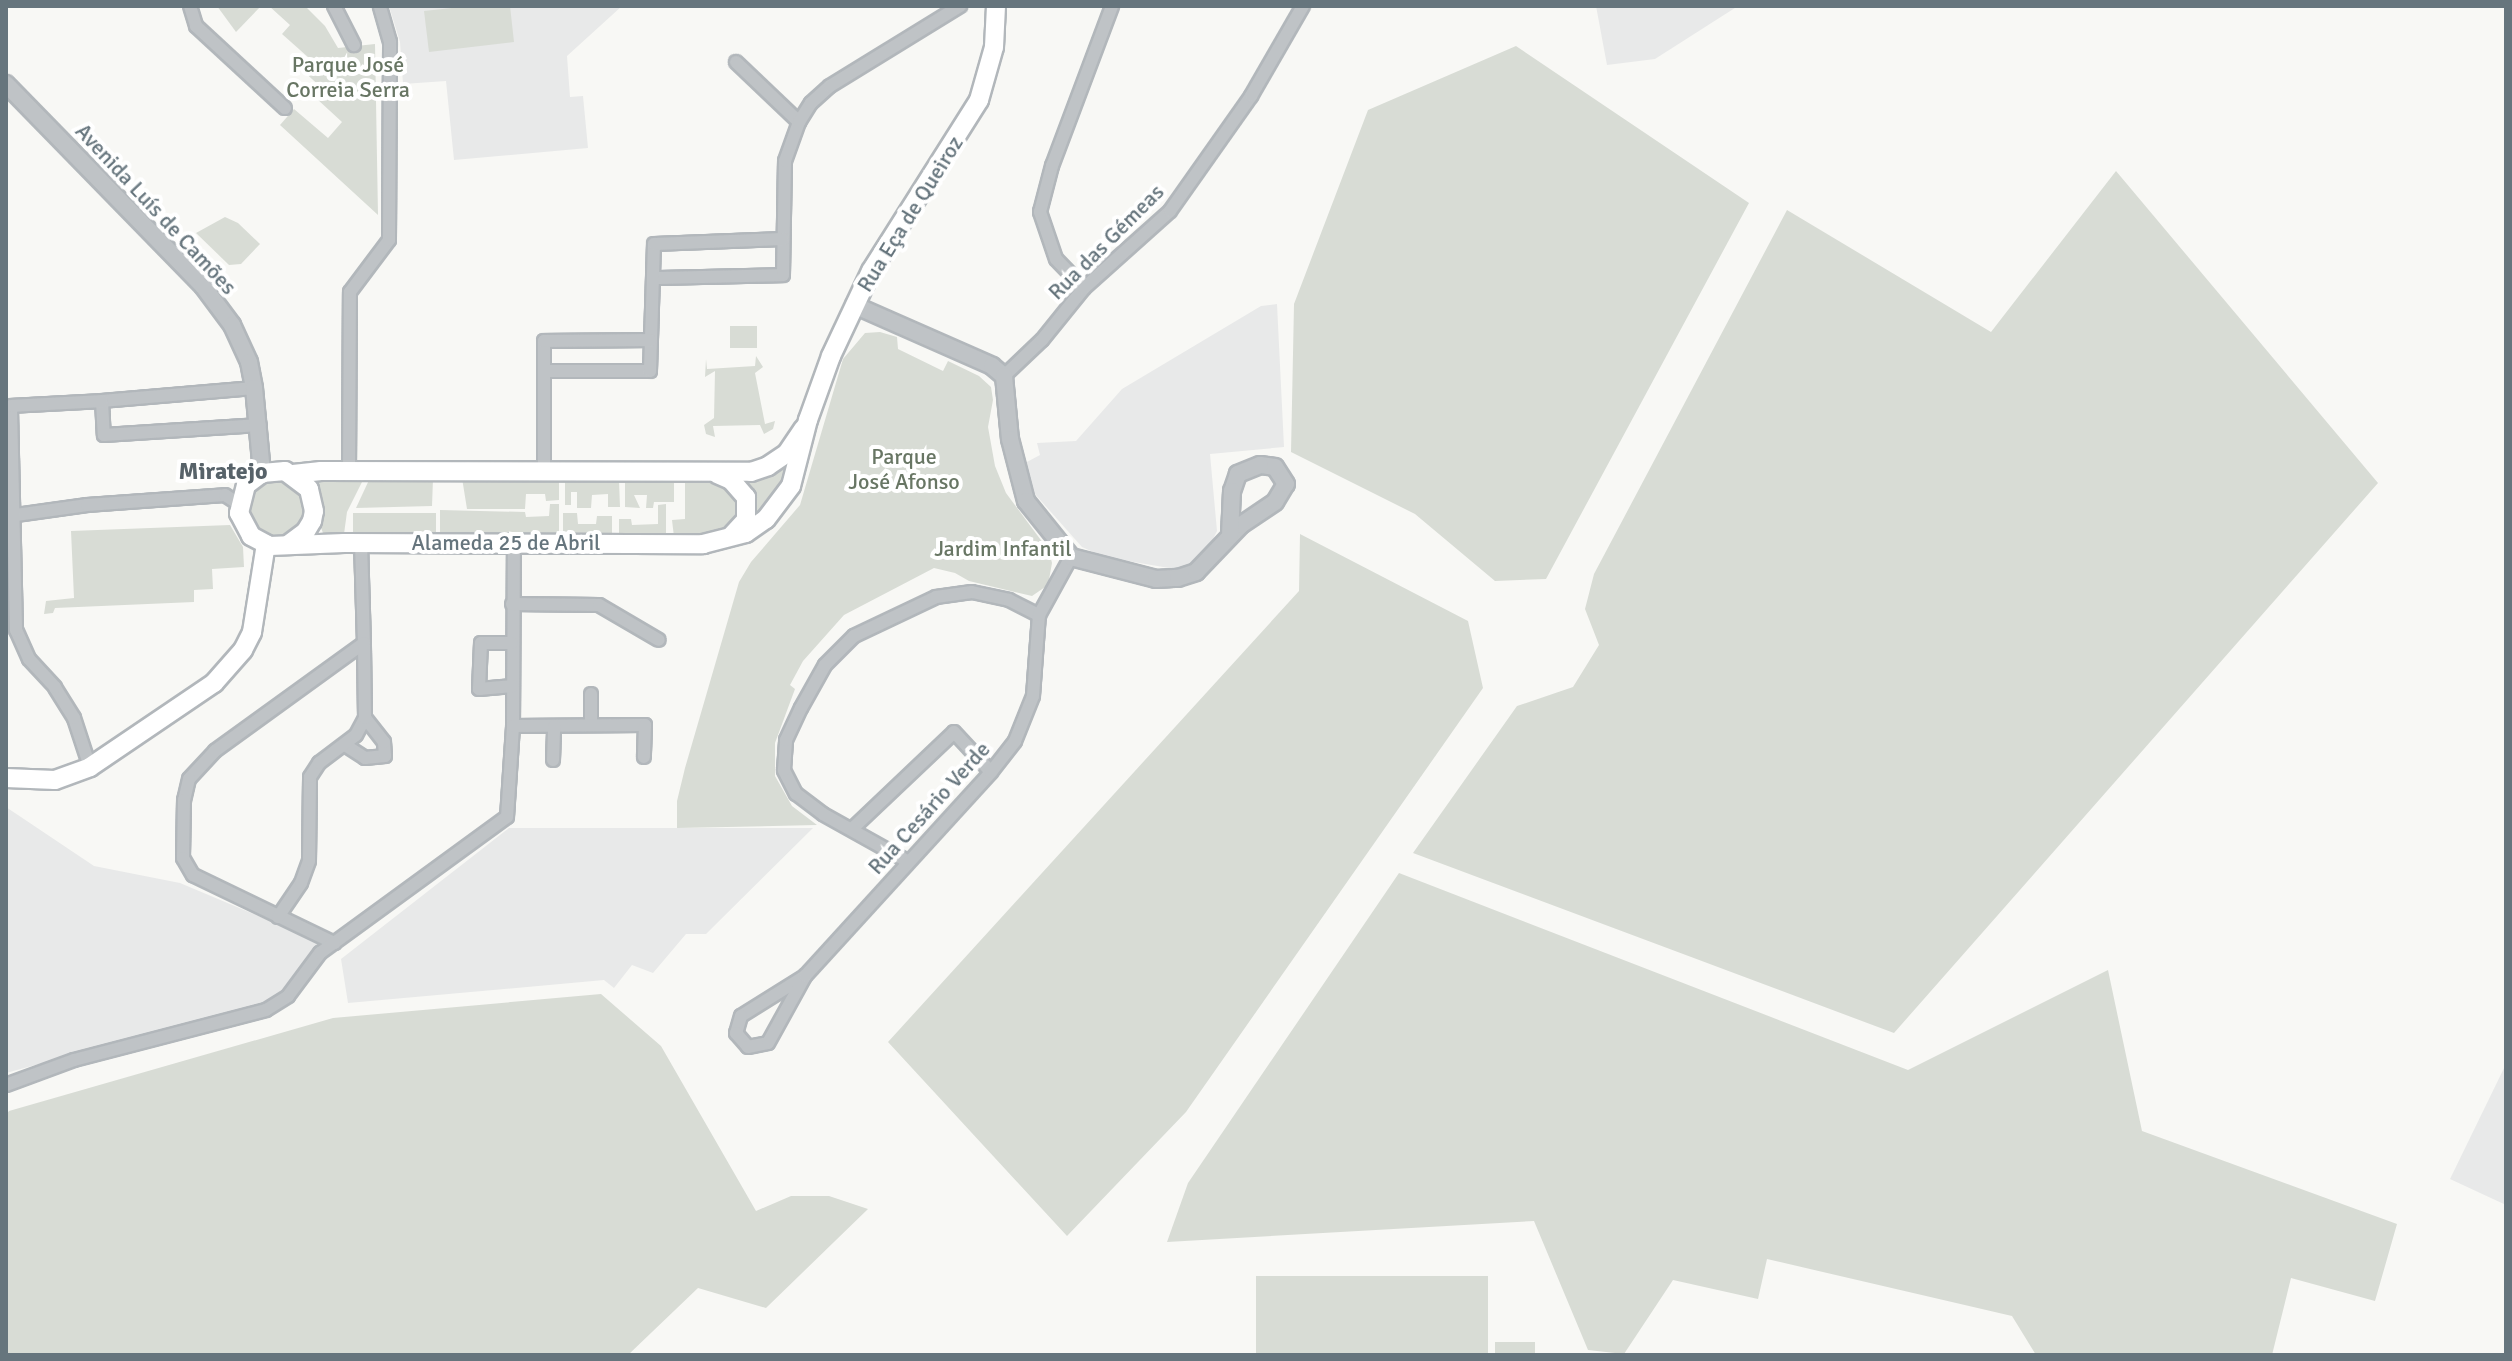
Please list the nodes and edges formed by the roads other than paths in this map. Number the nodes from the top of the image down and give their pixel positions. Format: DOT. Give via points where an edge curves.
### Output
graph roads {
  1 [pos="190,6"];
  2 [pos="334,6"];
  3 [pos="380,6"];
  4 [pos="960,6"];
  5 [pos="996,6"];
  6 [pos="1112,6"];
  7 [pos="1303,6"];
  8 [pos="354,45"];
  9 [pos="736,62"];
  10 [pos="6,84"];
  11 [pos="285,108"];
  12 [pos="799,122"];
  13 [pos="783,239"];
  14 [pos="654,278"];
  15 [pos="1084,288"];
  16 [pos="854,305"];
  17 [pos="650,340"];
  18 [pos="545,371"];
  19 [pos="1004,376"];
  20 [pos="254,388"];
  21 [pos="102,401"];
  22 [pos="808,420"];
  23 [pos="260,425"];
  24 [pos="8,468"];
  25 [pos="349,471"];
  26 [pos="544,472"];
  27 [pos="262,473"];
  28 [pos="293,474"];
  29 [pos="716,474"];
  30 [pos="239,504"];
  31 [pos="16,515"];
  32 [pos="1230,535"];
  33 [pos="723,541"];
  34 [pos="361,543"];
  35 [pos="266,544"];
  36 [pos="289,544"];
  37 [pos="514,544"];
  38 [pos="1071,557"];
  39 [pos="512,604"];
  40 [pos="1039,615"];
  41 [pos="659,640"];
  42 [pos="364,643"];
  43 [pos="512,643"];
  44 [pos="513,686"];
  45 [pos="591,694"];
  46 [pos="365,718"];
  47 [pos="591,725"];
  48 [pos="513,726"];
  49 [pos="554,726"];
  50 [pos="345,745"];
  51 [pos="644,757"];
  52 [pos="553,760"];
  53 [pos="90,767"];
  54 [pos="991,772"];
  55 [pos="6,778"];
  56 [pos="853,828"];
  57 [pos="907,861"];
  58 [pos="278,917"];
  59 [pos="334,943"];
  60 [pos="805,976"];
  61 [pos="6,1085"];
  1 -- 11 [label="street" via="196,26"];
  2 -- 8 [label="street"];
  3 -- 25 [label="street" via="390,42 389,240 350,292"];
  4 -- 12 [label="street" via="830,86"];
  5 -- 16 [label="main road, Rua Eça de Queiroz" via="994,47 979,100"];
  6 -- 15 [label="street" via="1040,212 1056,259"];
  7 -- 15 [label="street, Rua das Gémeas" via="1251,96 1170,211"];
  9 -- 12 [label="street"];
  10 -- 20 [label="street, Avenida Luís de Camões" via="220,307 240,338"];
  12 -- 13 [label="street" via="785,161"];
  13 -- 14 [label="street" via="654,244"];
  13 -- 14 [label="street" via="783,275"];
  14 -- 17 [label="street"];
  15 -- 19 [label="street, Rua das Gémeas"];
  16 -- 19 [label="street"];
  16 -- 22 [label="main road, Rua Eça de Queiroz"];
  17 -- 18 [label="street" via="650,371"];
  17 -- 18 [label="street" via="544,341"];
  18 -- 26 [label="street"];
  19 -- 38 [label="street" via="1013,455 1026,501"];
  20 -- 21 [label="street"];
  20 -- 23 [label="street, Avenida Luís de Camões"];
  21 -- 23 [label="street" via="104,435"];
  21 -- 24 [label="street" via="11,406"];
  22 -- 29 [label="main road" via="787,453 768,466"];
  22 -- 33 [label="main road, Alameda 25 de Abril" via="796,474 780,505 746,533"];
  23 -- 27 [label="street, Avenida Luís de Camões"];
  24 -- 31 [label="street"];
  25 -- 26 [label="main road"];
  25 -- 28 [label="main road"];
  26 -- 29 [label="main road"];
  27 -- 28 [label="main road"];
  27 -- 30 [label="main road" via="246,485"];
  28 -- 36 [label="main road" via="309,489 314,511 306,531"];
  29 -- 33 [label="main road" via="740,488 748,507 739,530"];
  30 -- 31 [label="street" via="225,495"];
  30 -- 35 [label="main road" via="245,529"];
  31 -- 53 [label="street" via="16,630 29,659 74,718"];
  32 -- 38 [label="street" via="1196,572 1178,578 1156,579"];
  33 -- 37 [label="main road, Alameda 25 de Abril"];
  34 -- 36 [label="main road, Alameda 25 de Abril"];
  34 -- 37 [label="main road, Alameda 25 de Abril"];
  34 -- 42 [label="street"];
  35 -- 36 [label="main road, Alameda 25 de Abril"];
  35 -- 53 [label="main road" via="252,632 229,668"];
  37 -- 39 [label="street"];
  38 -- 40 [label="street, Rua Cesário Verde"];
  39 -- 41 [label="street" via="599,605"];
  39 -- 43 [label="street"];
  40 -- 54 [label="street, Rua Cesário Verde" via="1033,696 1015,741"];
  40 -- 56 [label="street" via="1009,600 972,592 936,597 854,636 825,665 786,740 784,770 796,794"];
  42 -- 46 [label="street"];
  42 -- 58 [label="street" via="215,751 189,779 183,858 193,875"];
  43 -- 44 [label="street"];
  43 -- 44 [label="street" via="481,643 479,689"];
  44 -- 48 [label="street"];
  45 -- 47 [label="street"];
  46 -- 50 [label="street"];
  46 -- 50 [label="street" via="384,742 385,756 365,758"];
  47 -- 49 [label="street"];
  47 -- 51 [label="street" via="645,725"];
  48 -- 49 [label="street"];
  48 -- 59 [label="street" via="507,817"];
  49 -- 52 [label="street"];
  50 -- 58 [label="street" via="319,763 310,777 309,861"];
  53 -- 55 [label="main road" via="55,780"];
  54 -- 56 [label="street" via="954,732"];
  54 -- 57 [label="street, Rua Cesário Verde"];
  56 -- 57 [label="street"];
  57 -- 60 [label="street, Rua Cesário Verde"];
  58 -- 59 [label="street"];
  59 -- 61 [label="street" via="320,953 288,996 266,1010 74,1060"];
  60 -- 60 [label="street" via="741,1016 736,1033 748,1047 768,1043"];
}
